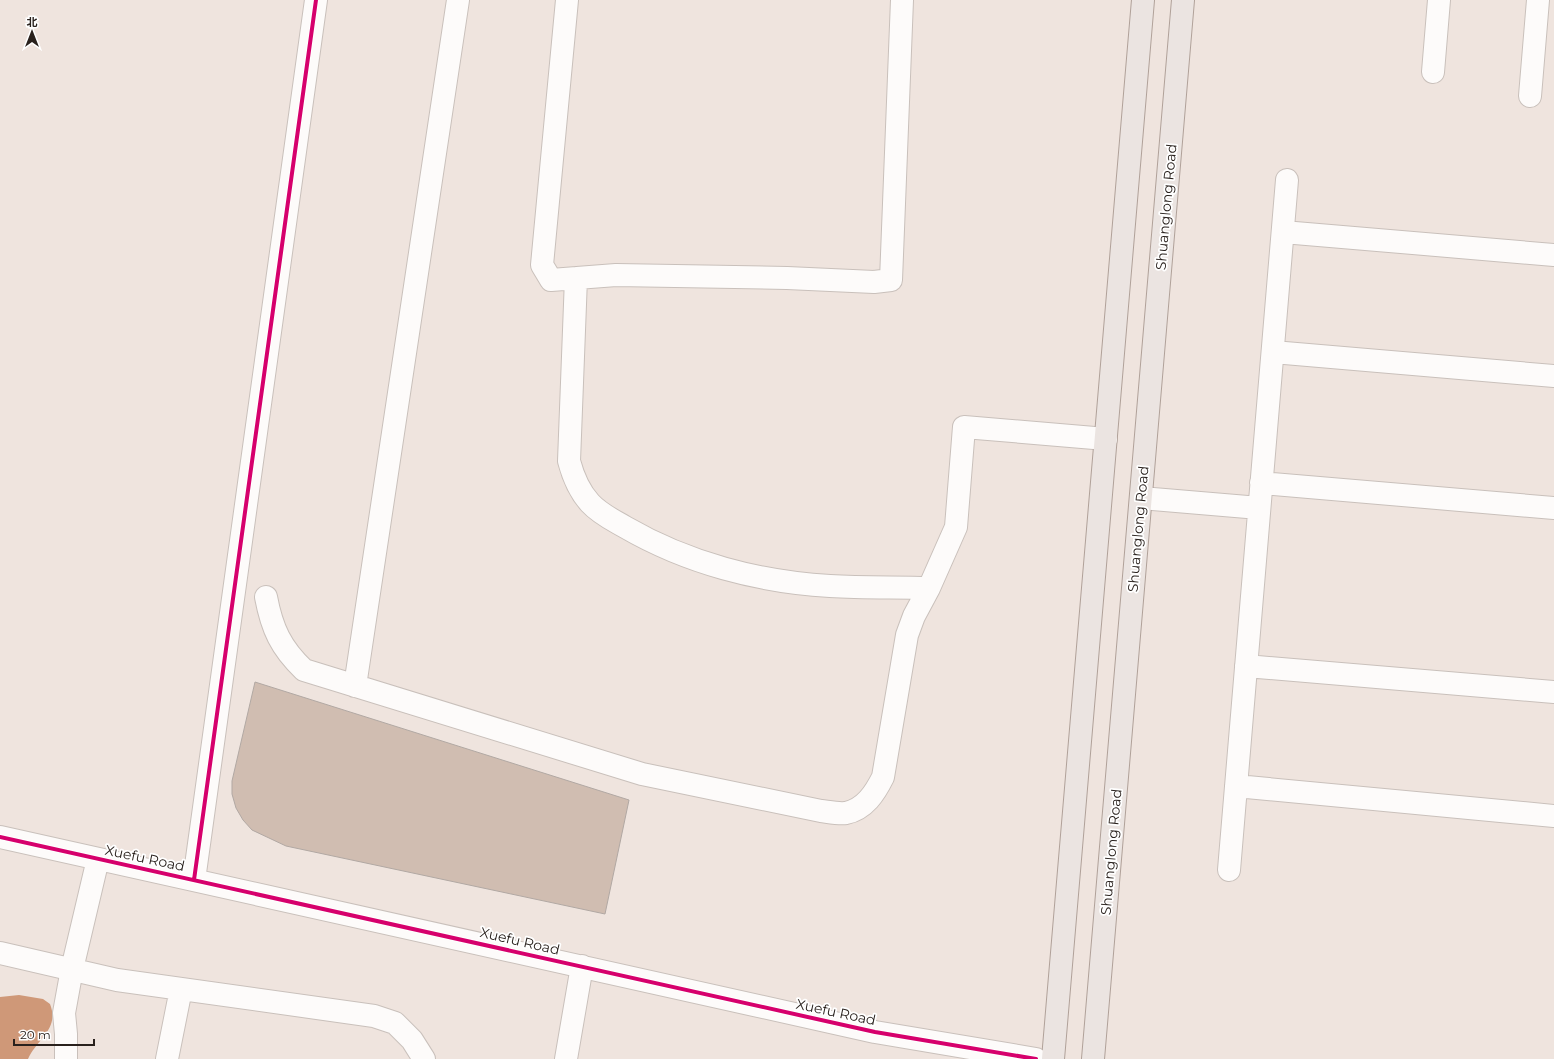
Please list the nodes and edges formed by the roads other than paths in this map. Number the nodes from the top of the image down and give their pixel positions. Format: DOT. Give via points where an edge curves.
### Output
graph roads {
  1 [pos="316,0"];
  2 [pos="458,0"];
  3 [pos="567,0"];
  4 [pos="902,0"];
  5 [pos="1143,0"];
  6 [pos="1183,0"];
  7 [pos="1439,0"];
  8 [pos="1538,0"];
  9 [pos="1433,72"];
  10 [pos="1530,96"];
  11 [pos="1287,180"];
  12 [pos="1283,232"];
  13 [pos="1554,255"];
  14 [pos="576,278"];
  15 [pos="1272,352"];
  16 [pos="1554,376"];
  17 [pos="1106,439"];
  18 [pos="1261,483"];
  19 [pos="1141,498"];
  20 [pos="1259,508"];
  21 [pos="1554,508"];
  22 [pos="929,588"];
  23 [pos="266,597"];
  24 [pos="1246,666"];
  25 [pos="354,686"];
  26 [pos="1554,692"];
  27 [pos="1236,786"];
  28 [pos="1554,816"];
  29 [pos="0,837"];
  30 [pos="98,859"];
  31 [pos="1229,870"];
  32 [pos="194,880"];
  33 [pos="0,953"];
  34 [pos="582,966"];
  35 [pos="72,970"];
  36 [pos="181,989"];
  37 [pos="66,1059"];
  38 [pos="167,1059"];
  39 [pos="424,1059"];
  40 [pos="566,1059"];
  41 [pos="1036,1059"];
  42 [pos="1053,1059"];
  43 [pos="1093,1059"];
  1 -- 32 [label="street"];
  2 -- 25 [label="street"];
  3 -- 14 [label="street" via="542,265 551,280"];
  4 -- 14 [label="street" via="891,280 874,282 616,275"];
  5 -- 17 [label="main road"];
  6 -- 19 [label="main road, Shuanglong Road"];
  7 -- 9 [label="street"];
  8 -- 10 [label="street"];
  11 -- 12 [label="street"];
  12 -- 13 [label="street"];
  12 -- 15 [label="street"];
  14 -- 22 [label="street" via="569,461 574,478 590,504 658,544 726,569 765,578 830,586"];
  15 -- 16 [label="street"];
  15 -- 18 [label="street"];
  17 -- 22 [label="street" via="964,427 956,527"];
  17 -- 42 [label="main road"];
  18 -- 20 [label="street"];
  18 -- 21 [label="street"];
  19 -- 20 [label="street"];
  19 -- 43 [label="main road, Shuanglong Road"];
  20 -- 24 [label="street"];
  22 -- 25 [label="street" via="914,616 908,635 883,777 874,795 866,803 845,813 821,811 642,774"];
  23 -- 25 [label="street" via="274,630 292,658 304,670"];
  24 -- 26 [label="street"];
  24 -- 27 [label="street"];
  27 -- 28 [label="street"];
  27 -- 31 [label="street"];
  29 -- 30 [label="street, Xuefu Road"];
  30 -- 32 [label="street, Xuefu Road"];
  30 -- 35 [label="street"];
  32 -- 34 [label="street, Xuefu Road"];
  33 -- 35 [label="street"];
  34 -- 40 [label="street"];
  34 -- 41 [label="street, Xuefu Road" via="875,1032"];
  35 -- 36 [label="street" via="117,980"];
  35 -- 37 [label="street" via="64,1013"];
  36 -- 38 [label="street"];
  36 -- 39 [label="street" via="374,1016 395,1023 412,1040"];
}
